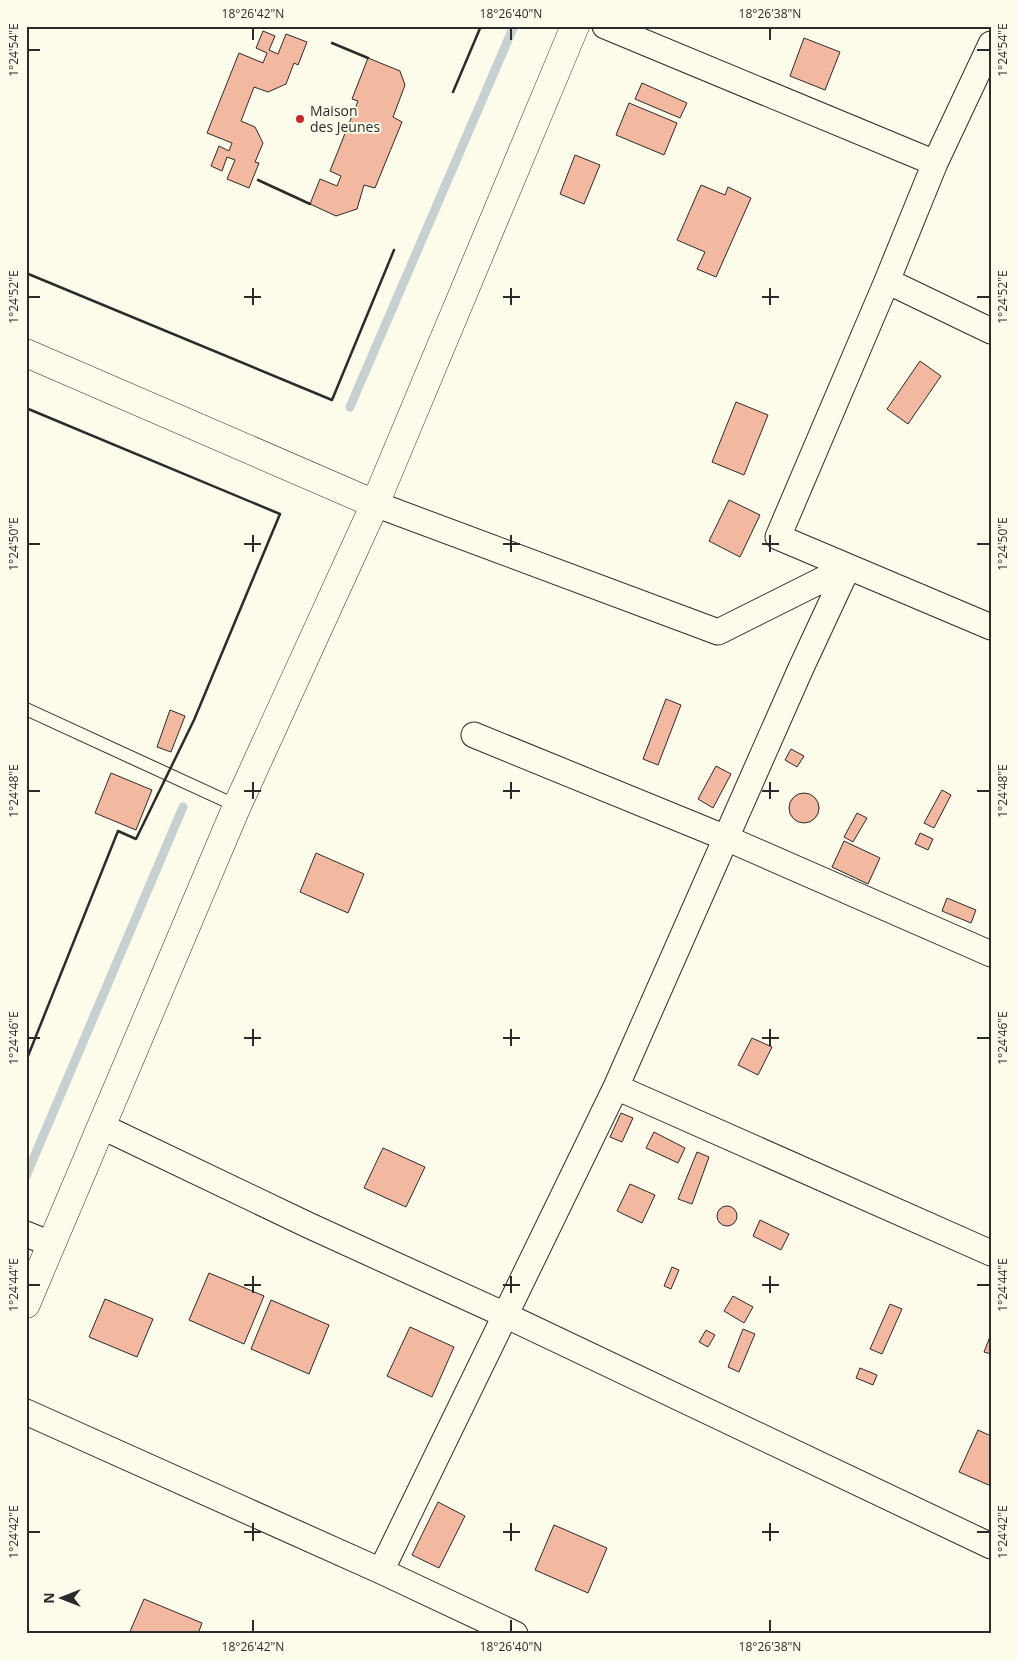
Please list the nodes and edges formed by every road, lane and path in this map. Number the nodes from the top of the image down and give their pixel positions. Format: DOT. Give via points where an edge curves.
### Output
graph roads {
  1 [pos="575,26"];
  2 [pos="605,26"];
  3 [pos="991,44"];
  4 [pos="935,163"];
  5 [pos="887,281"];
  6 [pos="991,331"];
  7 [pos="26,353"];
  8 [pos="375,504"];
  9 [pos="848,567"];
  10 [pos="991,627"];
  11 [pos="26,709"];
  12 [pos="474,735"];
  13 [pos="237,806"];
  14 [pos="726,838"];
  15 [pos="991,954"];
  16 [pos="616,1087"];
  17 [pos="103,1126"];
  18 [pos="26,1234"];
  19 [pos="51,1244"];
  20 [pos="991,1253"];
  21 [pos="26,1304"];
  22 [pos="505,1315"];
  23 [pos="26,1412"];
  24 [pos="991,1546"];
  25 [pos="381,1571"];
  26 [pos="515,1634"];
  1 -- 8 [label="street"];
  2 -- 4 [label="street"];
  3 -- 4 [label="street"];
  4 -- 5 [label="street"];
  5 -- 6 [label="street"];
  5 -- 9 [label="street" via="778,536"];
  7 -- 8 [label="street"];
  8 -- 9 [label="street" via="718,632"];
  8 -- 13 [label="street"];
  9 -- 10 [label="street"];
  9 -- 14 [label="street"];
  11 -- 13 [label="lane"];
  12 -- 14 [label="street"];
  13 -- 17 [label="street"];
  14 -- 15 [label="street"];
  14 -- 16 [label="street"];
  16 -- 20 [label="street"];
  16 -- 22 [label="street"];
  17 -- 19 [label="street"];
  17 -- 22 [label="street"];
  18 -- 19 [label="street"];
  19 -- 21 [label="street"];
  22 -- 24 [label="street"];
  22 -- 25 [label="street"];
  23 -- 25 [label="street"];
  25 -- 26 [label="street"];
}
